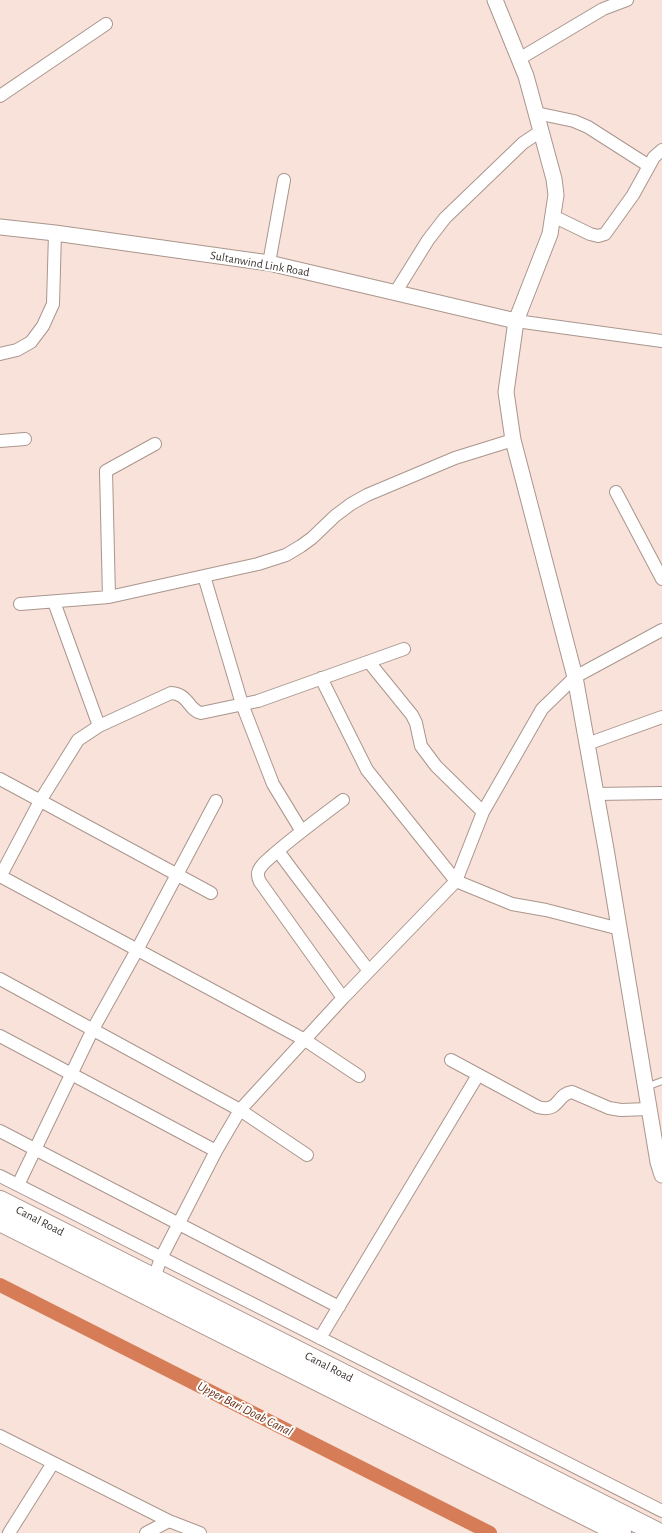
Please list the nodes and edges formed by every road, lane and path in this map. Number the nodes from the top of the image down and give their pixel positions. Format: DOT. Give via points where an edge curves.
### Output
graph roads {
  1 [pos="495,0"];
  2 [pos="627,0"];
  3 [pos="106,24"];
  4 [pos="519,59"];
  5 [pos="0,96"];
  6 [pos="536,113"];
  7 [pos="541,131"];
  8 [pos="662,150"];
  9 [pos="650,166"];
  10 [pos="284,180"];
  11 [pos="553,216"];
  12 [pos="0,228"];
  13 [pos="55,234"];
  14 [pos="269,263"];
  15 [pos="395,293"];
  16 [pos="516,321"];
  17 [pos="662,341"];
  18 [pos="0,354"];
  19 [pos="25,439"];
  20 [pos="513,440"];
  21 [pos="0,441"];
  22 [pos="154,444"];
  23 [pos="616,492"];
  24 [pos="204,576"];
  25 [pos="662,579"];
  26 [pos="109,597"];
  27 [pos="54,602"];
  28 [pos="20,604"];
  29 [pos="662,630"];
  30 [pos="404,649"];
  31 [pos="369,662"];
  32 [pos="575,677"];
  33 [pos="321,678"];
  34 [pos="242,704"];
  35 [pos="662,717"];
  36 [pos="98,726"];
  37 [pos="587,744"];
  38 [pos="0,779"];
  39 [pos="662,793"];
  40 [pos="596,794"];
  41 [pos="343,800"];
  42 [pos="40,801"];
  43 [pos="216,801"];
  44 [pos="483,812"];
  45 [pos="301,830"];
  46 [pos="278,851"];
  47 [pos="177,875"];
  48 [pos="0,876"];
  49 [pos="456,881"];
  50 [pos="211,893"];
  51 [pos="620,929"];
  52 [pos="137,950"];
  53 [pos="369,971"];
  54 [pos="0,979"];
  55 [pos="343,998"];
  56 [pos="92,1029"];
  57 [pos="0,1036"];
  58 [pos="305,1040"];
  59 [pos="451,1060"];
  60 [pos="72,1074"];
  61 [pos="478,1075"];
  62 [pos="359,1076"];
  63 [pos="662,1081"];
  64 [pos="646,1087"];
  65 [pos="649,1109"];
  66 [pos="240,1110"];
  67 [pos="0,1131"];
  68 [pos="35,1149"];
  69 [pos="216,1151"];
  70 [pos="307,1155"];
  71 [pos="662,1175"];
  72 [pos="0,1176"];
  73 [pos="18,1185"];
  74 [pos="0,1201"];
  75 [pos="0,1221"];
  76 [pos="179,1223"];
  77 [pos="161,1258"];
  78 [pos="154,1278"];
  79 [pos="339,1307"];
  80 [pos="320,1338"];
  81 [pos="0,1436"];
  82 [pos="53,1463"];
  83 [pos="662,1511"];
  84 [pos="169,1521"];
  85 [pos="656,1530"];
  86 [pos="9,1533"];
  87 [pos="146,1533"];
  88 [pos="200,1533"];
  89 [pos="621,1533"];
  1 -- 4 [label="street"];
  2 -- 4 [label="street" via="603,9"];
  3 -- 5 [label="street"];
  4 -- 6 [label="street"];
  6 -- 7 [label="street"];
  6 -- 9 [label="street" via="588,127"];
  7 -- 11 [label="street" via="554,179 556,195"];
  7 -- 15 [label="street" via="523,143 445,218"];
  8 -- 9 [label="street" via="654,157"];
  9 -- 11 [label="street" via="605,234 590,234"];
  10 -- 14 [label="street"];
  11 -- 16 [label="street" via="550,234"];
  12 -- 13 [label="street, Sultanwind Link Road"];
  13 -- 14 [label="street, Sultanwind Link Road"];
  13 -- 18 [label="street" via="53,304 46,321 31,342 16,350"];
  14 -- 15 [label="street, Sultanwind Link Road"];
  15 -- 16 [label="street, Sultanwind Link Road"];
  16 -- 17 [label="street"];
  16 -- 20 [label="street" via="506,392"];
  19 -- 21 [label="street"];
  20 -- 24 [label="street" via="455,458 367,495 335,516 312,538 286,555"];
  20 -- 32 [label="street"];
  22 -- 26 [label="street" via="106,471"];
  23 -- 25 [label="street"];
  24 -- 26 [label="street"];
  24 -- 34 [label="street"];
  26 -- 27 [label="street"];
  27 -- 28 [label="street"];
  27 -- 36 [label="street"];
  29 -- 32 [label="street"];
  30 -- 31 [label="street"];
  31 -- 33 [label="street"];
  31 -- 44 [label="street" via="412,715 420,746 436,766"];
  32 -- 37 [label="street"];
  32 -- 44 [label="street" via="542,709"];
  33 -- 34 [label="street" via="258,701"];
  33 -- 49 [label="street" via="367,770"];
  34 -- 36 [label="street" via="201,713 182,696 171,693"];
  34 -- 45 [label="street" via="273,784"];
  35 -- 37 [label="street"];
  36 -- 42 [label="street" via="78,740"];
  37 -- 40 [label="street"];
  38 -- 42 [label="street"];
  39 -- 40 [label="street"];
  40 -- 51 [label="street"];
  41 -- 45 [label="street"];
  42 -- 47 [label="street"];
  42 -- 48 [label="street"];
  43 -- 47 [label="street"];
  44 -- 49 [label="street"];
  45 -- 46 [label="street"];
  46 -- 53 [label="street"];
  46 -- 55 [label="street" via="259,870 260,882"];
  47 -- 50 [label="street"];
  47 -- 52 [label="street"];
  48 -- 52 [label="street"];
  49 -- 51 [label="street" via="512,904"];
  49 -- 53 [label="street"];
  51 -- 64 [label="street"];
  52 -- 56 [label="street"];
  52 -- 58 [label="street"];
  53 -- 55 [label="street"];
  54 -- 56 [label="street"];
  55 -- 58 [label="street"];
  56 -- 60 [label="street"];
  56 -- 66 [label="street"];
  57 -- 60 [label="street"];
  58 -- 62 [label="street"];
  58 -- 66 [label="street"];
  59 -- 61 [label="street"];
  60 -- 68 [label="street"];
  60 -- 69 [label="street"];
  61 -- 65 [label="street" via="546,1109 556,1105 567,1092 572,1092 609,1108"];
  61 -- 79 [label="street"];
  63 -- 64 [label="lane"];
  64 -- 65 [label="street"];
  65 -- 71 [label="street"];
  66 -- 69 [label="street"];
  66 -- 70 [label="street"];
  67 -- 68 [label="street"];
  68 -- 73 [label="street"];
  68 -- 76 [label="street"];
  69 -- 76 [label="street"];
  72 -- 73 [label="street"];
  73 -- 77 [label="street"];
  74 -- 78 [label="main road, Canal Road"];
  75 -- 89 [label="main road, Canal Road"];
  76 -- 77 [label="street"];
  76 -- 79 [label="street"];
  77 -- 78 [label="street"];
  77 -- 80 [label="street"];
  78 -- 85 [label="main road, Canal Road"];
  79 -- 80 [label="street"];
  80 -- 83 [label="street"];
  81 -- 82 [label="street"];
  82 -- 84 [label="street"];
  82 -- 86 [label="street"];
  84 -- 87 [label="street"];
  84 -- 88 [label="street"];
}
